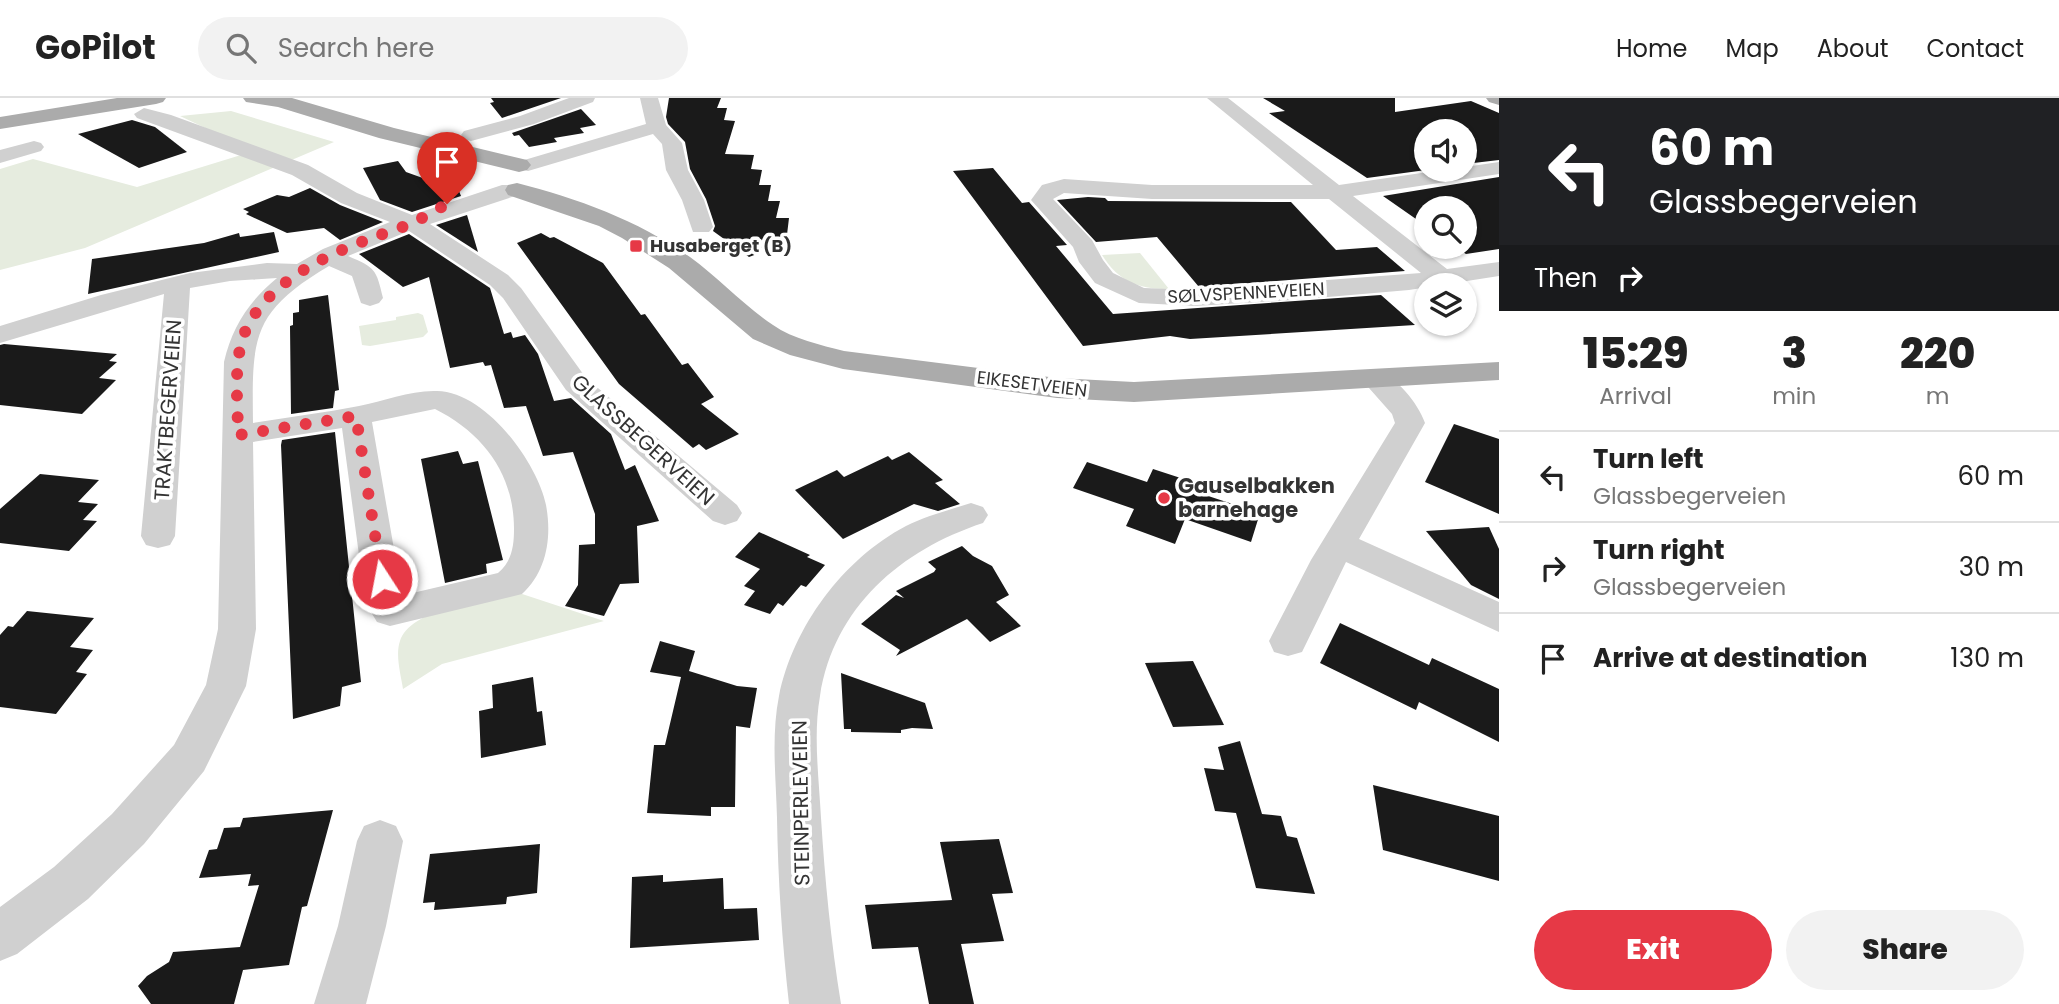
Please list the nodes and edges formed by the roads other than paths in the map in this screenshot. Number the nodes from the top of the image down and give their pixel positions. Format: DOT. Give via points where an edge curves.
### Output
graph roads {
  1 [pos="253,98"];
  2 [pos="586,98"];
  3 [pos="649,98"];
  4 [pos="1216,98"];
  5 [pos="150,106"];
  6 [pos="0,123"];
  7 [pos="657,127"];
  8 [pos="471,135"];
  9 [pos="34,147"];
  10 [pos="439,147"];
  11 [pos="0,157"];
  12 [pos="1499,168"];
  13 [pos="535,171"];
  14 [pos="489,178"];
  15 [pos="514,190"];
  16 [pos="1333,192"];
  17 [pos="608,221"];
  18 [pos="413,223"];
  19 [pos="701,227"];
  20 [pos="315,264"];
  21 [pos="1499,269"];
  22 [pos="1437,273"];
  23 [pos="1470,273"];
  24 [pos="1414,281"];
  25 [pos="178,284"];
  26 [pos="370,298"];
  27 [pos="0,335"];
  28 [pos="1499,372"];
  29 [pos="1375,379"];
  30 [pos="356,416"];
  31 [pos="238,435"];
  32 [pos="725,513"];
  33 [pos="971,515"];
  34 [pos="158,536"];
  35 [pos="1340,545"];
  36 [pos="1499,618"];
  37 [pos="1288,640"];
  38 [pos="380,841"];
  39 [pos="0,937"];
  40 [pos="340,1004"];
  41 [pos="815,1004"];
  1 -- 10 [label="main road, EIKESETVEIEN" via="280,101"];
  2 -- 8 [label="street" via="527,120 492,122"];
  3 -- 7 [label="street"];
  4 -- 16 [label="street"];
  5 -- 6 [label="main road"];
  5 -- 18 [label="street, GLASSBEGERVEIEN" via="164,118 300,170 349,198"];
  7 -- 13 [label="street" via="593,145"];
  7 -- 19 [label="street" via="672,143 677,170"];
  9 -- 11 [label="street"];
  10 -- 13 [label="main road, EIKESETVEIEN"];
  10 -- 14 [label="main road, EIKESETVEIEN"];
  12 -- 16 [label="street"];
  13 -- 14 [label="main road" via="495,171"];
  13 -- 15 [label="main road" via="529,188"];
  13 -- 17 [label="main road, EIKESETVEIEN"];
  14 -- 15 [label="main road, EIKESETVEIEN" via="491,184"];
  14 -- 18 [label="street"];
  15 -- 17 [label="main road, EIKESETVEIEN"];
  15 -- 18 [label="street"];
  16 -- 22 [label="street"];
  16 -- 24 [label="street, SØLVSPENNEVEIEN" via="1152,192 1064,186 1046,192 1042,200 1084,245 1104,278 1139,295 1195,298"];
  17 -- 29 [label="main road, EIKESETVEIEN" via="680,262 764,333 843,360 1088,391"];
  18 -- 20 [label="street"];
  18 -- 32 [label="street, GLASSBEGERVEIEN" via="499,280 576,384"];
  20 -- 25 [label="street, TRAKTBEGERVEIEN" via="247,270"];
  20 -- 26 [label="street" via="364,272"];
  20 -- 31 [label="street" via="270,297 242,341"];
  21 -- 23 [label="street"];
  25 -- 27 [label="street, TRAKTBEGERVEIEN"];
  25 -- 34 [label="street, TRAKTBEGERVEIEN"];
  28 -- 29 [label="main road, EIKESETVEIEN"];
  29 -- 35 [label="street" via="1406,411 1410,423"];
  30 -- 30 [label="street" via="439,400 487,429 510,456 528,491 529,556 518,578 390,612"];
  30 -- 31 [label="street"];
  31 -- 39 [label="street" via="237,629 226,686 203,735 170,782 128,829 71,883"];
  33 -- 41 [label="street, STEINPERLEVEIEN" via="914,537 853,587 819,640 803,679 797,782 806,944"];
  35 -- 36 [label="street"];
  35 -- 37 [label="street"];
  38 -- 40 [label="street"];
}
